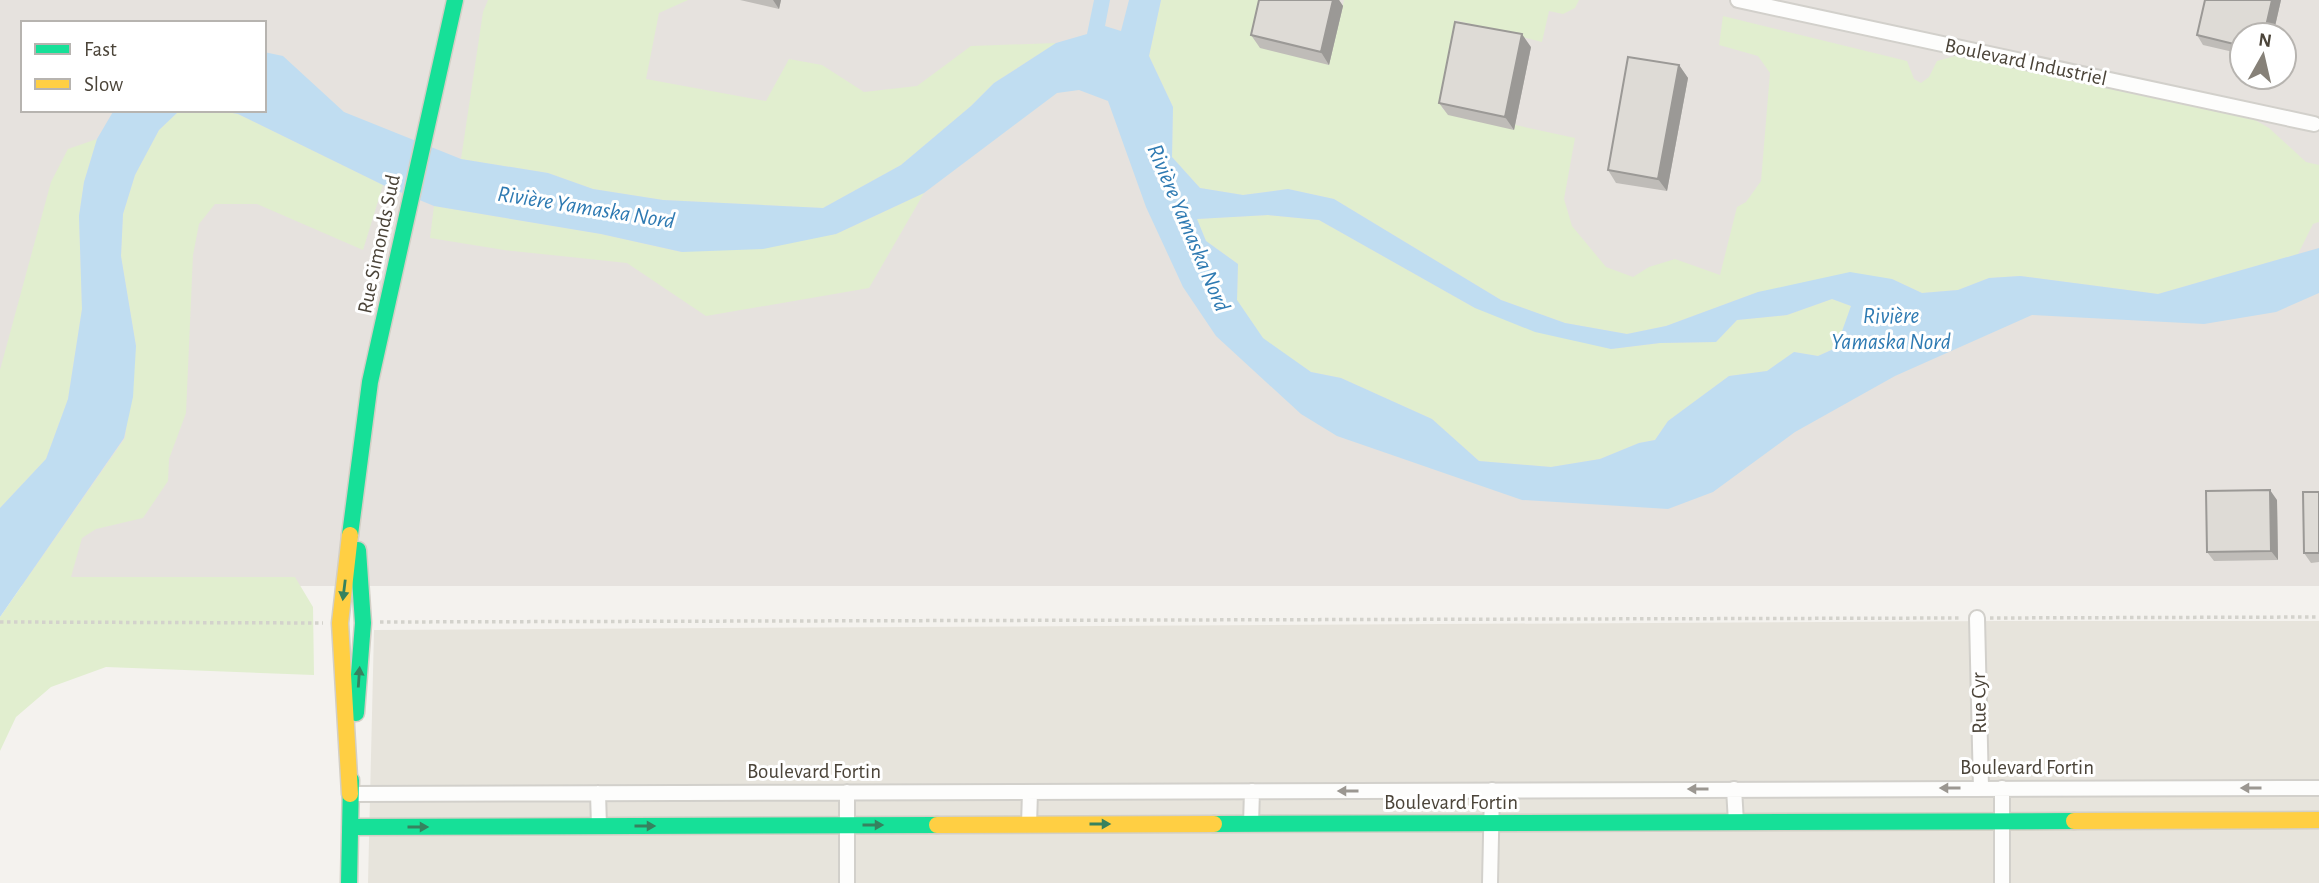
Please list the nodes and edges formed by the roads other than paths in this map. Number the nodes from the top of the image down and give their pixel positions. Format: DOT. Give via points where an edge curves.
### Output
graph roads {
  1 [pos="455,0"];
  2 [pos="1738,0"];
  3 [pos="2315,124"];
  4 [pos="355,498"];
  5 [pos="1977,618"];
  6 [pos="1981,788"];
  7 [pos="2002,788"];
  8 [pos="2319,788"];
  9 [pos="1734,789"];
  10 [pos="1492,790"];
  11 [pos="1252,791"];
  12 [pos="847,792"];
  13 [pos="1030,792"];
  14 [pos="598,793"];
  15 [pos="350,794"];
  16 [pos="2319,820"];
  17 [pos="2002,821"];
  18 [pos="1735,822"];
  19 [pos="1491,823"];
  20 [pos="1030,824"];
  21 [pos="1251,824"];
  22 [pos="847,825"];
  23 [pos="599,826"];
  24 [pos="350,827"];
  25 [pos="349,883"];
  26 [pos="848,883"];
  27 [pos="1490,883"];
  28 [pos="2002,883"];
  1 -- 4 [label="street, Rue Simonds Sud" via="370,382"];
  2 -- 3 [label="street, Boulevard Industriel"];
  15 -- 4 [label="street, Rue Simonds Sud, one-way" via="363,623"];
  4 -- 15 [label="street, Rue Simonds Sud, one-way" via="340,623"];
  5 -- 6 [label="street, Rue Cyr"];
  6 -- 7 [label="street, Boulevard Fortin"];
  6 -- 9 [label="street, Boulevard Fortin, one-way"];
  8 -- 7 [label="street, Boulevard Fortin, one-way"];
  7 -- 17 [label="street"];
  9 -- 10 [label="street, Boulevard Fortin, one-way"];
  9 -- 18 [label="street"];
  10 -- 11 [label="street, Boulevard Fortin, one-way"];
  10 -- 19 [label="street"];
  11 -- 13 [label="street, Boulevard Fortin"];
  11 -- 21 [label="street"];
  12 -- 13 [label="street, Boulevard Fortin"];
  12 -- 14 [label="street, Boulevard Fortin"];
  12 -- 22 [label="street"];
  13 -- 20 [label="street"];
  14 -- 15 [label="street, Boulevard Fortin"];
  14 -- 23 [label="street"];
  15 -- 24 [label="street, Rue Simonds Sud"];
  16 -- 17 [label="street, Boulevard Fortin"];
  17 -- 18 [label="street, Boulevard Fortin"];
  17 -- 28 [label="street"];
  18 -- 19 [label="street, Boulevard Fortin"];
  19 -- 21 [label="street, Boulevard Fortin"];
  19 -- 27 [label="street"];
  20 -- 21 [label="street, Boulevard Fortin, one-way"];
  22 -- 20 [label="street, Boulevard Fortin, one-way"];
  23 -- 22 [label="street, Boulevard Fortin, one-way"];
  22 -- 26 [label="street"];
  24 -- 23 [label="street, Boulevard Fortin, one-way"];
  24 -- 25 [label="street, Rue Simonds Sud"];
}
